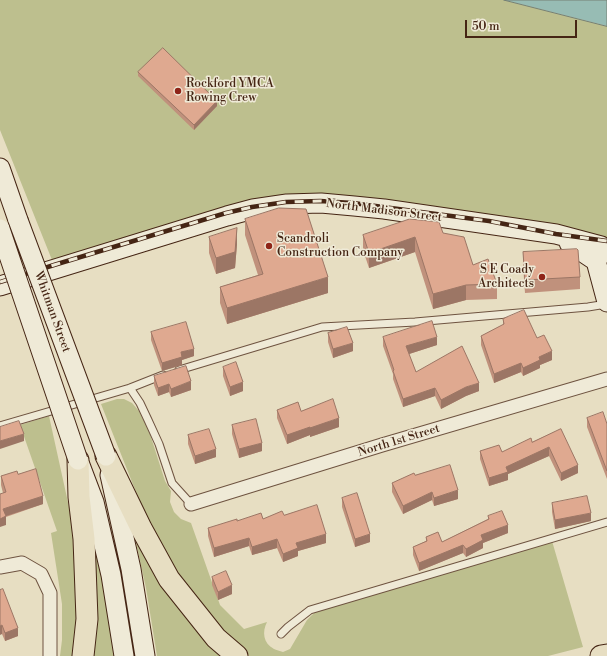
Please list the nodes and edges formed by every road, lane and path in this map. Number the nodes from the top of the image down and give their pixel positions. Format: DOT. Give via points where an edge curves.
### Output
graph roads {
  1 [pos="0,168"];
  2 [pos="0,229"];
  3 [pos="556,234"];
  4 [pos="607,253"];
  5 [pos="0,286"];
  6 [pos="607,303"];
  7 [pos="607,379"];
  8 [pos="130,388"];
  9 [pos="0,426"];
  10 [pos="106,456"];
  11 [pos="78,460"];
  12 [pos="191,504"];
  13 [pos="607,522"];
  14 [pos="0,567"];
  15 [pos="281,634"];
  16 [pos="607,655"];
  17 [pos="50,656"];
  18 [pos="83,656"];
  19 [pos="124,656"];
  20 [pos="145,656"];
  21 [pos="237,656"];
  22 [pos="601,656"];
  1 -- 10 [label="main road, Whitman Street, bridge"];
  2 -- 11 [label="main road, Whitman Street, bridge"];
  3 -- 4 [label="main road, North Madison Street" via="601,246"];
  3 -- 5 [label="main road, North Madison Street" via="384,209 321,203 287,204 227,216"];
  3 -- 6 [label="main road" via="596,261"];
  6 -- 8 [label="lane" via="588,307 415,322 322,327"];
  7 -- 12 [label="street, North 1st Street"];
  8 -- 9 [label="lane"];
  8 -- 12 [label="lane" via="154,432 172,483"];
  10 -- 20 [label="main road, Whitman Street" via="131,569"];
  10 -- 21 [label="main road" via="169,580 216,638"];
  11 -- 18 [label="main road" via="87,619"];
  11 -- 19 [label="main road, Whitman Street" via="94,502 111,575"];
  13 -- 15 [label="lane" via="310,610"];
  14 -- 17 [label="street" via="22,563 41,574 50,593"];
  16 -- 22 [label="main road"];
}
